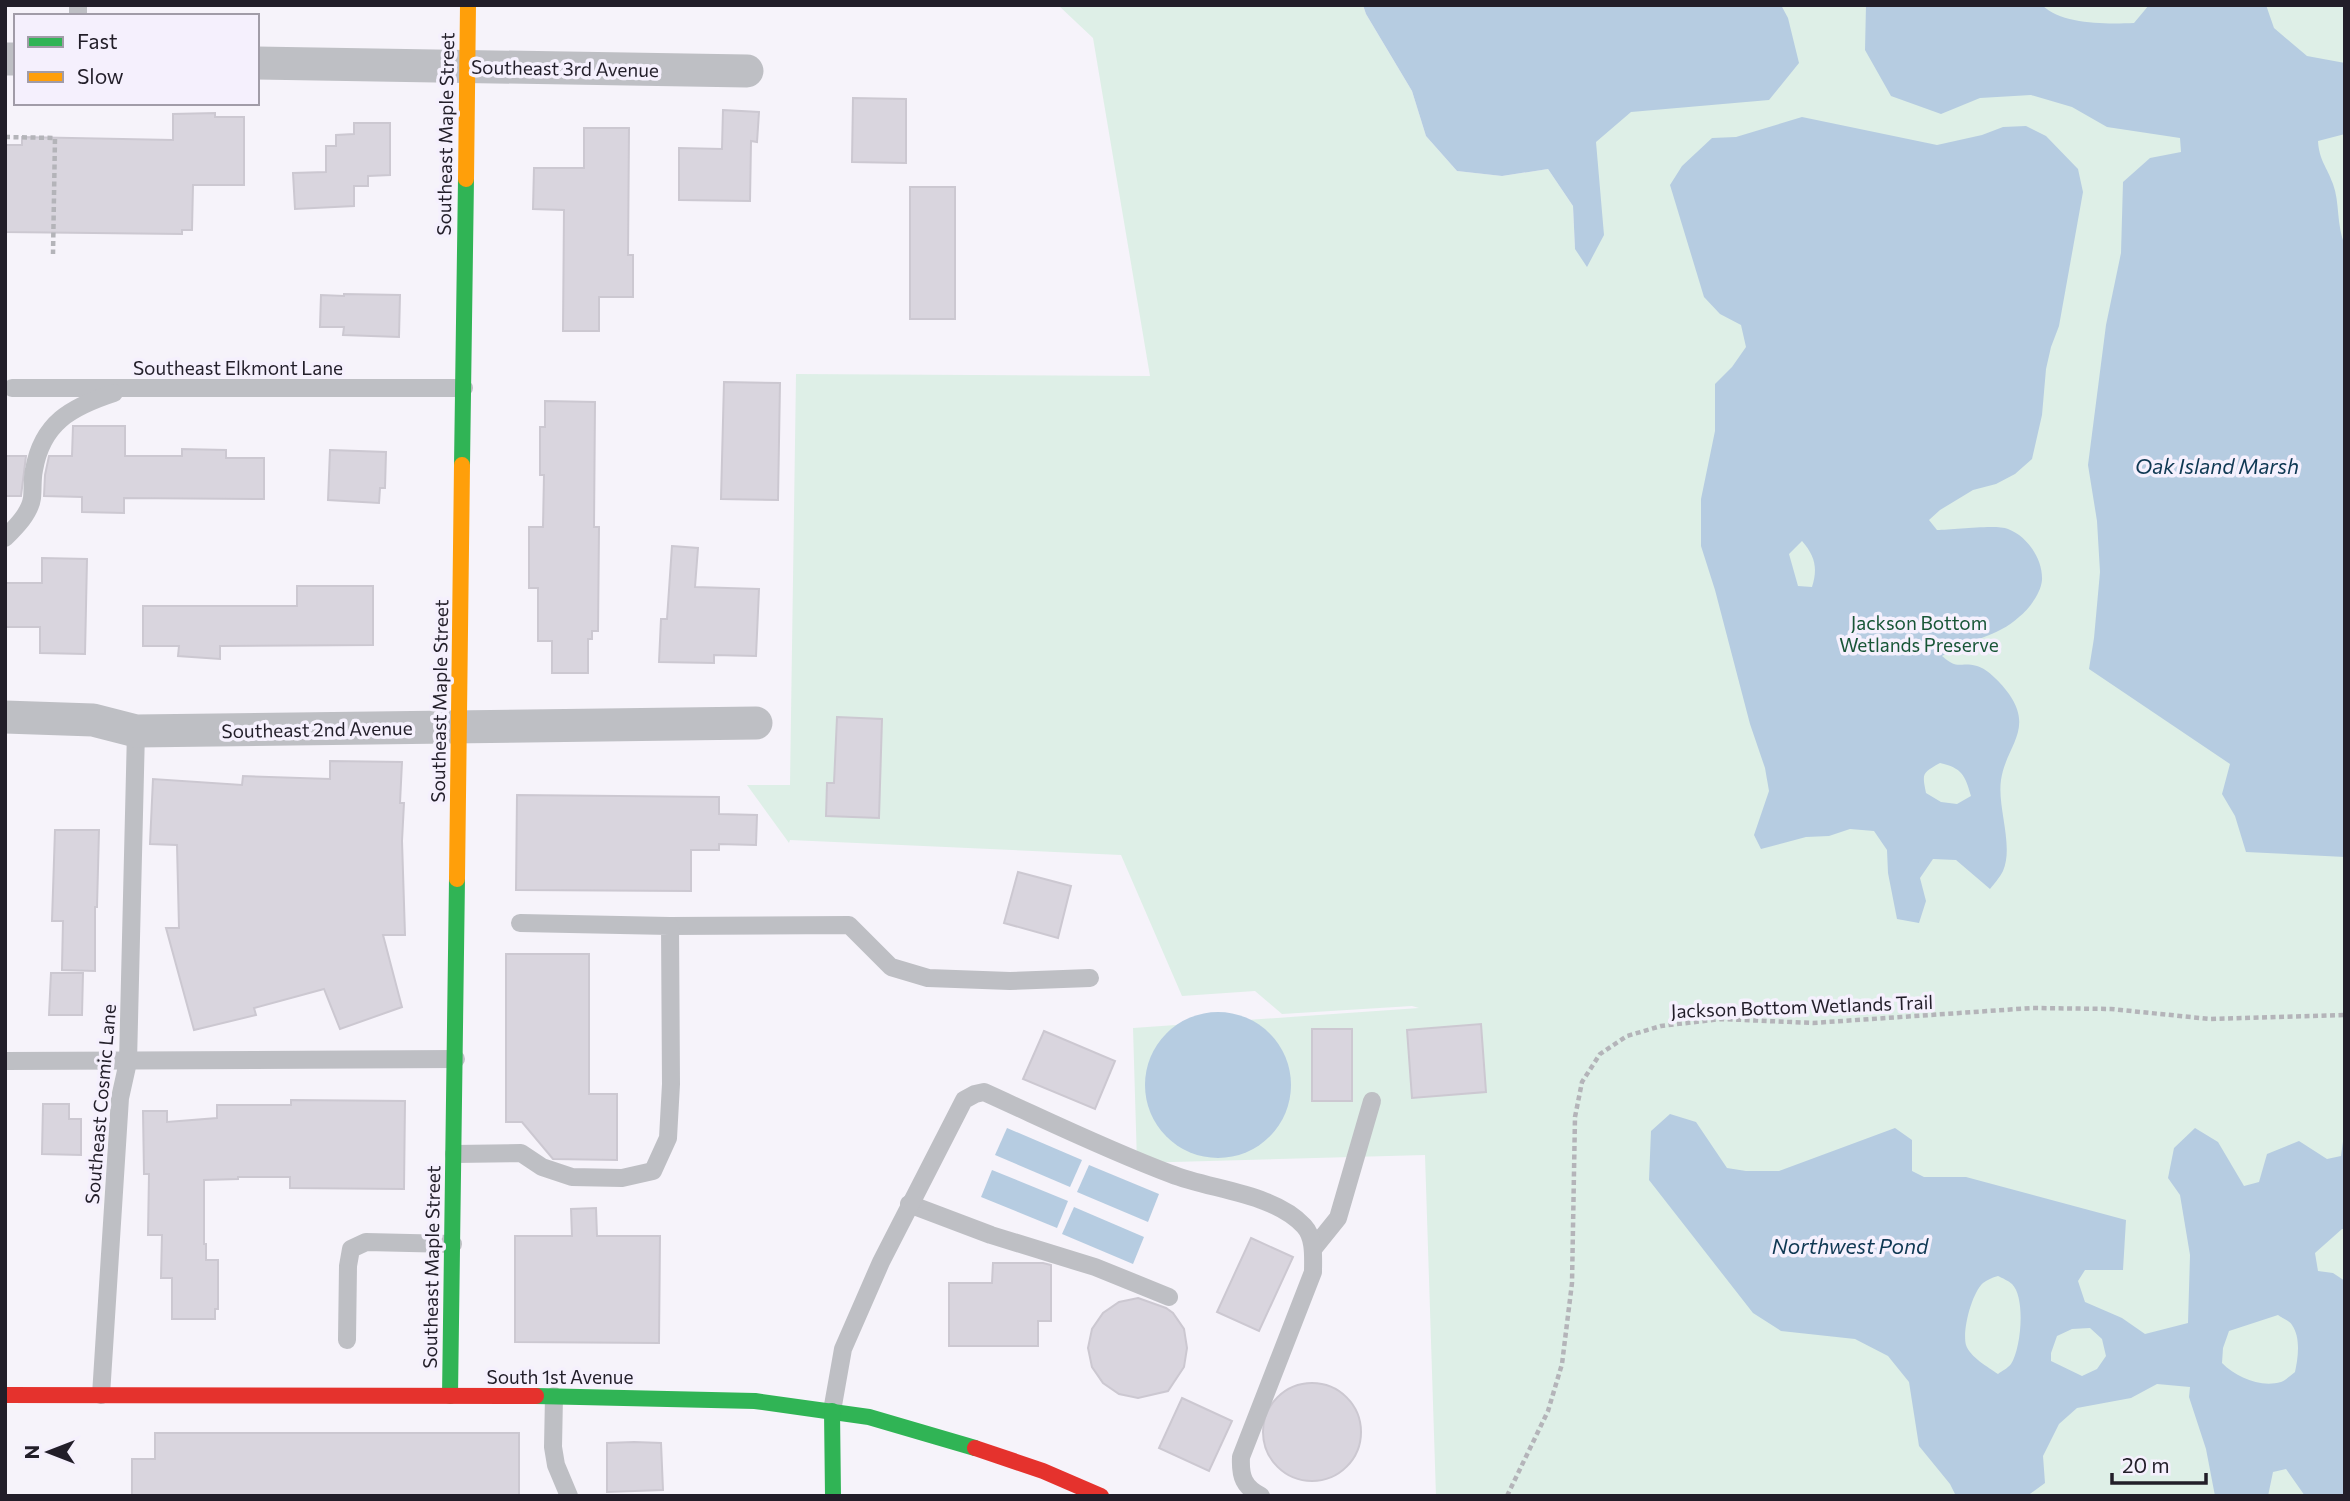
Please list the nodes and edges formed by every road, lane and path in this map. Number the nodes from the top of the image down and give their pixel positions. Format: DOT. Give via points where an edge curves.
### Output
graph roads {
  1 [pos="468,5"];
  2 [pos="259,62"];
  3 [pos="466,66"];
  4 [pos="747,71"];
  5 [pos="5,137"];
  6 [pos="53,254"];
  7 [pos="12,388"];
  8 [pos="129,388"];
  9 [pos="464,388"];
  10 [pos="5,538"];
  11 [pos="5,717"];
  12 [pos="756,723"];
  13 [pos="459,728"];
  14 [pos="136,731"];
  15 [pos="520,923"];
  16 [pos="670,926"];
  17 [pos="1090,978"];
  18 [pos="2345,1015"];
  19 [pos="456,1059"];
  20 [pos="5,1061"];
  21 [pos="128,1062"];
  22 [pos="1372,1101"];
  23 [pos="454,1154"];
  24 [pos="909,1204"];
  25 [pos="453,1244"];
  26 [pos="1313,1249"];
  27 [pos="1170,1297"];
  28 [pos="347,1340"];
  29 [pos="5,1395"];
  30 [pos="101,1395"];
  31 [pos="450,1396"];
  32 [pos="554,1396"];
  33 [pos="832,1411"];
  34 [pos="569,1496"];
  35 [pos="833,1496"];
  36 [pos="1101,1496"];
  37 [pos="1261,1496"];
  38 [pos="1507,1496"];
  1 -- 3 [label="street, Southeast Maple Street"];
  2 -- 3 [label="street, Southeast 3rd Avenue"];
  3 -- 4 [label="street, Southeast 3rd Avenue"];
  3 -- 9 [label="street, Southeast Maple Street"];
  5 -- 6 [label="path" via="55,138"];
  7 -- 8 [label="lane, Southeast Elkmont Lane"];
  8 -- 9 [label="lane, Southeast Elkmont Lane"];
  8 -- 10 [label="lane" via="91,400 62,416 41,441 32,501"];
  9 -- 13 [label="street, Southeast Maple Street"];
  11 -- 14 [label="street, Southeast 2nd Avenue" via="85,719"];
  12 -- 13 [label="street, Southeast 2nd Avenue"];
  13 -- 14 [label="street, Southeast 2nd Avenue"];
  13 -- 19 [label="street, Southeast Maple Street"];
  14 -- 21 [label="lane, Southeast Cosmic Lane"];
  15 -- 16 [label="lane"];
  16 -- 17 [label="lane" via="849,925 891,967 928,978"];
  16 -- 23 [label="lane" via="668,1138 653,1171 622,1178 572,1177 542,1167 521,1153"];
  18 -- 38 [label="path, Jackson Bottom Wetlands Trail" via="2210,1019 2111,1009 2032,1008 1813,1023 1721,1020 1661,1026 1628,1036 1600,1054 1582,1083 1575,1116 1572,1283 1562,1364 1548,1411"];
  19 -- 21 [label="lane"];
  19 -- 23 [label="street, Southeast Maple Street"];
  20 -- 21 [label="lane"];
  21 -- 30 [label="lane, Southeast Cosmic Lane" via="120,1098"];
  22 -- 26 [label="lane" via="1338,1219"];
  23 -- 25 [label="street, Southeast Maple Street"];
  24 -- 26 [label="lane" via="964,1100 984,1092 1173,1175 1281,1207 1306,1227"];
  24 -- 27 [label="lane"];
  24 -- 33 [label="lane" via="843,1349"];
  25 -- 28 [label="lane" via="366,1242 351,1249"];
  25 -- 31 [label="street, Southeast Maple Street"];
  26 -- 37 [label="lane" via="1313,1272 1241,1457 1240,1474 1249,1489"];
  29 -- 30 [label="street, South 1st Avenue"];
  30 -- 31 [label="street, South 1st Avenue"];
  31 -- 32 [label="street, South 1st Avenue"];
  32 -- 33 [label="street, South 1st Avenue" via="755,1401"];
  32 -- 34 [label="lane" via="556,1465"];
  33 -- 35 [label="street"];
  33 -- 36 [label="street, South 1st Avenue" via="951,1439"];
}
